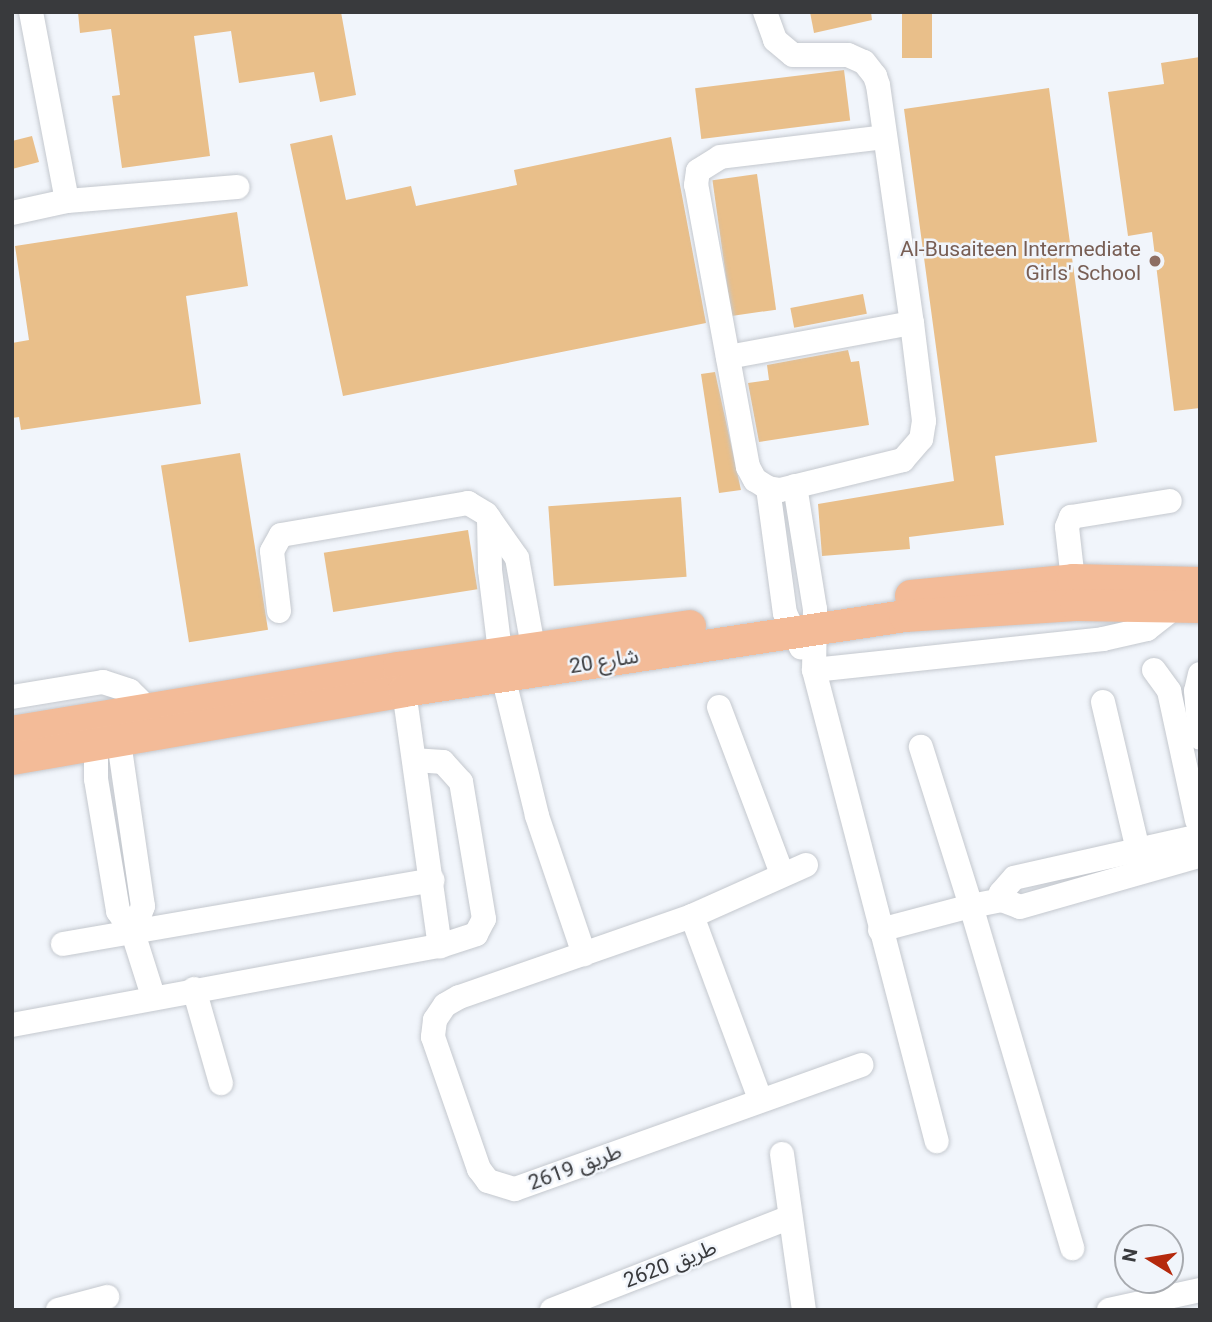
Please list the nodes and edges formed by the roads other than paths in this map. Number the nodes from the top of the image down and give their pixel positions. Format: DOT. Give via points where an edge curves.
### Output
graph roads {
  1 [pos="32,12"];
  2 [pos="765,12"];
  3 [pos="885,137"];
  4 [pos="237,187"];
  5 [pos="67,201"];
  6 [pos="12,213"];
  7 [pos="912,323"];
  8 [pos="728,357"];
  9 [pos="796,486"];
  10 [pos="768,488"];
  11 [pos="1170,501"];
  12 [pos="489,518"];
  13 [pos="1073,580"];
  14 [pos="1200,583"];
  15 [pos="1188,607"];
  16 [pos="279,611"];
  17 [pos="806,635"];
  18 [pos="536,660"];
  19 [pos="502,665"];
  20 [pos="1154,670"];
  21 [pos="1200,674"];
  22 [pos="402,680"];
  23 [pos="12,697"];
  24 [pos="1103,702"];
  25 [pos="719,707"];
  26 [pos="149,710"];
  27 [pos="12,732"];
  28 [pos="104,736"];
  29 [pos="1200,738"];
  30 [pos="921,747"];
  31 [pos="12,759"];
  32 [pos="416,760"];
  33 [pos="1197,838"];
  34 [pos="1138,850"];
  35 [pos="806,865"];
  36 [pos="782,874"];
  37 [pos="432,880"];
  38 [pos="1002,900"];
  39 [pos="971,906"];
  40 [pos="692,916"];
  41 [pos="880,930"];
  42 [pos="133,933"];
  43 [pos="63,944"];
  44 [pos="440,946"];
  45 [pos="584,954"];
  46 [pos="194,989"];
  47 [pos="153,996"];
  48 [pos="12,1025"];
  49 [pos="862,1065"];
  50 [pos="221,1083"];
  51 [pos="760,1099"];
  52 [pos="937,1141"];
  53 [pos="782,1154"];
  54 [pos="788,1218"];
  55 [pos="1072,1248"];
  56 [pos="1200,1290"];
  57 [pos="107,1297"];
  58 [pos="612,1298"];
  59 [pos="58,1310"];
  60 [pos="552,1310"];
  61 [pos="804,1310"];
  62 [pos="1109,1310"];
  1 -- 5 [label="street"];
  2 -- 3 [label="street" via="775,40 793,55 848,55 870,69 878,85"];
  3 -- 7 [label="street"];
  3 -- 8 [label="street" via="720,156 702,166 696,185"];
  4 -- 5 [label="street"];
  5 -- 6 [label="street"];
  7 -- 8 [label="street"];
  7 -- 9 [label="street" via="924,421 916,448 894,464"];
  8 -- 10 [label="street" via="750,473"];
  9 -- 10 [label="street"];
  9 -- 17 [label="street"];
  10 -- 17 [label="street"];
  11 -- 13 [label="street" via="1071,517 1067,527"];
  12 -- 16 [label="street" via="476,505 461,502 288,531 275,540 272,551"];
  12 -- 18 [label="street" via="517,558"];
  12 -- 19 [label="street" via="490,570"];
  13 -- 14 [label="main road, شارع 20"];
  13 -- 17 [label="main road, شارع 20"];
  15 -- 17 [label="main road, شارع 20" via="1076,605 905,617"];
  15 -- 17 [label="street" via="1147,629 1103,639"];
  17 -- 18 [label="main road, شارع 20"];
  17 -- 41 [label="street"];
  18 -- 19 [label="main road, شارع 20"];
  19 -- 22 [label="main road, شارع 20"];
  19 -- 45 [label="street" via="537,816"];
  20 -- 33 [label="street" via="1169,691"];
  21 -- 29 [label="street" via="1195,691"];
  22 -- 26 [label="main road, شارع 20"];
  22 -- 28 [label="main road, شارع 20"];
  22 -- 32 [label="street"];
  23 -- 26 [label="street" via="103,682 130,691"];
  24 -- 34 [label="street"];
  25 -- 36 [label="street"];
  26 -- 28 [label="main road, شارع 20"];
  27 -- 28 [label="main road, شارع 20"];
  28 -- 31 [label="main road, شارع 20"];
  28 -- 42 [label="street" via="96,779 118,911"];
  30 -- 39 [label="street"];
  32 -- 37 [label="street"];
  32 -- 44 [label="street" via="443,762 461,782 484,919 476,934"];
  33 -- 34 [label="street"];
  33 -- 38 [label="street" via="1020,907"];
  34 -- 38 [label="street" via="1014,878 1000,893"];
  35 -- 36 [label="street, طريق 2619"];
  36 -- 40 [label="street, طريق 2619"];
  37 -- 42 [label="street"];
  37 -- 44 [label="street"];
  38 -- 39 [label="street"];
  39 -- 41 [label="street"];
  39 -- 55 [label="street"];
  40 -- 45 [label="street, طريق 2619"];
  40 -- 51 [label="street"];
  41 -- 52 [label="street"];
  42 -- 43 [label="street"];
  42 -- 47 [label="street"];
  44 -- 46 [label="street"];
  45 -- 51 [label="street, طريق 2619" via="459,997 445,1005 435,1020 433,1037 479,1170 488,1181 515,1189"];
  46 -- 47 [label="street"];
  46 -- 50 [label="street"];
  47 -- 48 [label="street"];
  49 -- 51 [label="street, طريق 2619"];
  53 -- 54 [label="street"];
  54 -- 58 [label="street, طريق 2620"];
  54 -- 61 [label="street"];
  56 -- 62 [label="street"];
  57 -- 59 [label="street"];
  58 -- 60 [label="street, طريق 2620"];
}
